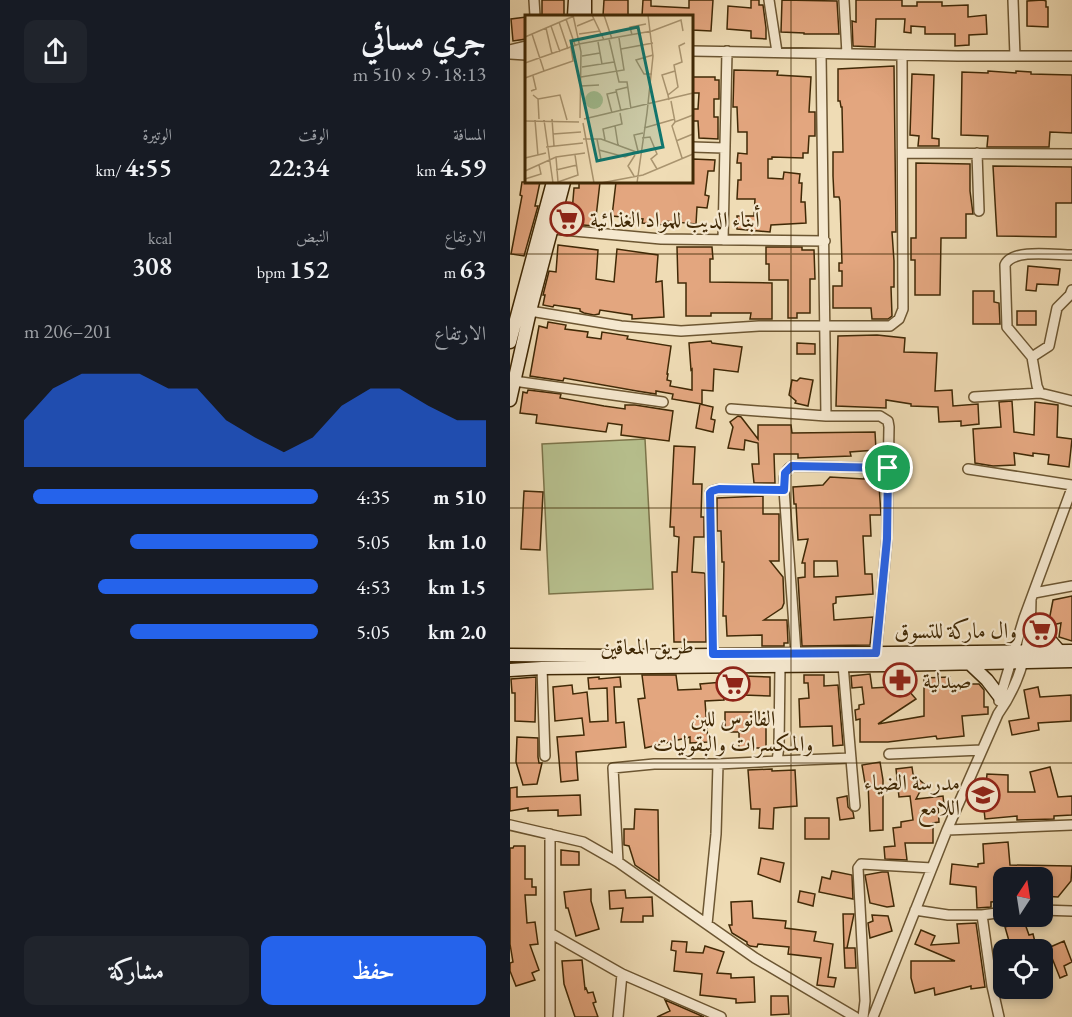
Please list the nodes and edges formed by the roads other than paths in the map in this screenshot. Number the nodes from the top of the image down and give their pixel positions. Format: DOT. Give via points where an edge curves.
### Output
graph roads {
  1 [pos="534,0"];
  2 [pos="575,0"];
  3 [pos="769,0"];
  4 [pos="844,0"];
  5 [pos="1013,0"];
  6 [pos="535,15"];
  7 [pos="574,15"];
  8 [pos="525,46"];
  9 [pos="693,51"];
  10 [pos="727,51"];
  11 [pos="510,52"];
  12 [pos="777,52"];
  13 [pos="822,54"];
  14 [pos="847,54"];
  15 [pos="525,55"];
  16 [pos="902,55"];
  17 [pos="1015,56"];
  18 [pos="1072,56"];
  19 [pos="693,147"];
  20 [pos="724,148"];
  21 [pos="903,153"];
  22 [pos="977,153"];
  23 [pos="1072,154"];
  24 [pos="553,183"];
  25 [pos="564,183"];
  26 [pos="979,211"];
  27 [pos="552,229"];
  28 [pos="723,240"];
  29 [pos="825,241"];
  30 [pos="1072,255"];
  31 [pos="1072,290"];
  32 [pos="530,311"];
  33 [pos="825,326"];
  34 [pos="510,342"];
  35 [pos="1032,357"];
  36 [pos="514,381"];
  37 [pos="1040,393"];
  38 [pos="974,397"];
  39 [pos="510,400"];
  40 [pos="1072,401"];
  41 [pos="663,402"];
  42 [pos="731,409"];
  43 [pos="826,416"];
  44 [pos="888,468"];
  45 [pos="968,470"];
  46 [pos="1072,486"];
  47 [pos="784,490"];
  48 [pos="1072,586"];
  49 [pos="1033,596"];
  50 [pos="1031,618"];
  51 [pos="1066,652"];
  52 [pos="796,653"];
  53 [pos="876,653"];
  54 [pos="713,654"];
  55 [pos="510,655"];
  56 [pos="1025,656"];
  57 [pos="1012,657"];
  58 [pos="1072,661"];
  59 [pos="969,663"];
  60 [pos="843,665"];
  61 [pos="780,666"];
  62 [pos="542,668"];
  63 [pos="510,670"];
  64 [pos="1000,697"];
  65 [pos="998,714"];
  66 [pos="982,750"];
  67 [pos="889,754"];
  68 [pos="545,756"];
  69 [pos="851,758"];
  70 [pos="777,761"];
  71 [pos="717,764"];
  72 [pos="855,806"];
  73 [pos="510,825"];
  74 [pos="1072,825"];
  75 [pos="947,830"];
  76 [pos="550,834"];
  77 [pos="618,862"];
  78 [pos="932,868"];
  79 [pos="915,910"];
  80 [pos="1053,910"];
  81 [pos="1072,911"];
  82 [pos="993,914"];
  83 [pos="982,915"];
  84 [pos="707,924"];
  85 [pos="550,933"];
  86 [pos="622,974"];
  87 [pos="850,1016"];
  88 [pos="550,1017"];
  89 [pos="618,1017"];
  90 [pos="721,1017"];
  91 [pos="863,1017"];
  92 [pos="873,1017"];
  93 [pos="999,1017"];
  1 -- 6 [label="street"];
  2 -- 7 [label="street"];
  3 -- 12 [label="street"];
  4 -- 14 [label="street"];
  5 -- 17 [label="street"];
  8 -- 11 [label="street"];
  9 -- 10 [label="street"];
  10 -- 12 [label="street"];
  10 -- 20 [label="street"];
  11 -- 15 [label="street"];
  12 -- 13 [label="street"];
  13 -- 14 [label="street"];
  13 -- 29 [label="street"];
  14 -- 16 [label="street"];
  16 -- 17 [label="street"];
  16 -- 21 [label="street"];
  17 -- 18 [label="street"];
  19 -- 20 [label="street"];
  20 -- 28 [label="street"];
  21 -- 22 [label="street"];
  21 -- 33 [label="street" via="903,309 899,319 890,326"];
  22 -- 23 [label="street"];
  22 -- 26 [label="street"];
  24 -- 34 [label="street"];
  25 -- 27 [label="street"];
  27 -- 28 [label="street"];
  27 -- 32 [label="street"];
  28 -- 29 [label="street"];
  29 -- 33 [label="street"];
  30 -- 35 [label="street" via="1015,255 1005,265 1007,327"];
  31 -- 35 [label="street" via="1057,308 1049,346"];
  32 -- 33 [label="street" via="655,330"];
  32 -- 36 [label="street"];
  33 -- 43 [label="street"];
  35 -- 37 [label="street"];
  36 -- 39 [label="street"];
  36 -- 41 [label="street"];
  37 -- 38 [label="street"];
  37 -- 40 [label="street"];
  42 -- 43 [label="street"];
  43 -- 44 [label="street" via="885,417 889,427"];
  44 -- 47 [label="street" via="792,466 785,473"];
  44 -- 53 [label="street" via="887,539"];
  45 -- 46 [label="street"];
  46 -- 49 [label="street"];
  47 -- 52 [label="street"];
  47 -- 54 [label="street" via="719,489 710,493"];
  48 -- 49 [label="street"];
  49 -- 50 [label="street"];
  49 -- 57 [label="street"];
  50 -- 51 [label="street"];
  50 -- 56 [label="street"];
  51 -- 56 [label="street, طريق المعاقين"];
  52 -- 53 [label="street, طريق المعاقين"];
  52 -- 54 [label="street, طريق المعاقين"];
  53 -- 57 [label="street, طريق المعاقين"];
  54 -- 55 [label="street, طريق المعاقين"];
  56 -- 57 [label="street, طريق المعاقين"];
  56 -- 58 [label="street, طريق المعاقين"];
  56 -- 65 [label="street" via="1008,700"];
  57 -- 59 [label="street, طريق المعاقين"];
  57 -- 64 [label="street"];
  59 -- 60 [label="street, طريق المعاقين"];
  59 -- 64 [label="street"];
  60 -- 61 [label="street, طريق المعاقين"];
  60 -- 69 [label="street"];
  61 -- 62 [label="street, طريق المعاقين"];
  61 -- 70 [label="street"];
  62 -- 63 [label="street, طريق المعاقين"];
  62 -- 68 [label="street"];
  64 -- 65 [label="street"];
  65 -- 66 [label="street"];
  66 -- 67 [label="street"];
  66 -- 75 [label="street"];
  69 -- 70 [label="street"];
  69 -- 72 [label="street"];
  70 -- 71 [label="street"];
  71 -- 77 [label="street" via="614,768"];
  71 -- 84 [label="street" via="716,834"];
  73 -- 76 [label="street"];
  74 -- 75 [label="street"];
  75 -- 78 [label="street"];
  76 -- 77 [label="street" via="583,842"];
  76 -- 85 [label="street"];
  77 -- 84 [label="street"];
  78 -- 79 [label="street"];
  78 -- 91 [label="street" via="861,864 858,867"];
  79 -- 83 [label="street"];
  79 -- 92 [label="street"];
  80 -- 81 [label="street"];
  82 -- 83 [label="street"];
  83 -- 93 [label="street"];
  84 -- 87 [label="street"];
  85 -- 86 [label="street"];
  85 -- 88 [label="street"];
  86 -- 89 [label="street"];
  86 -- 90 [label="street"];
}
